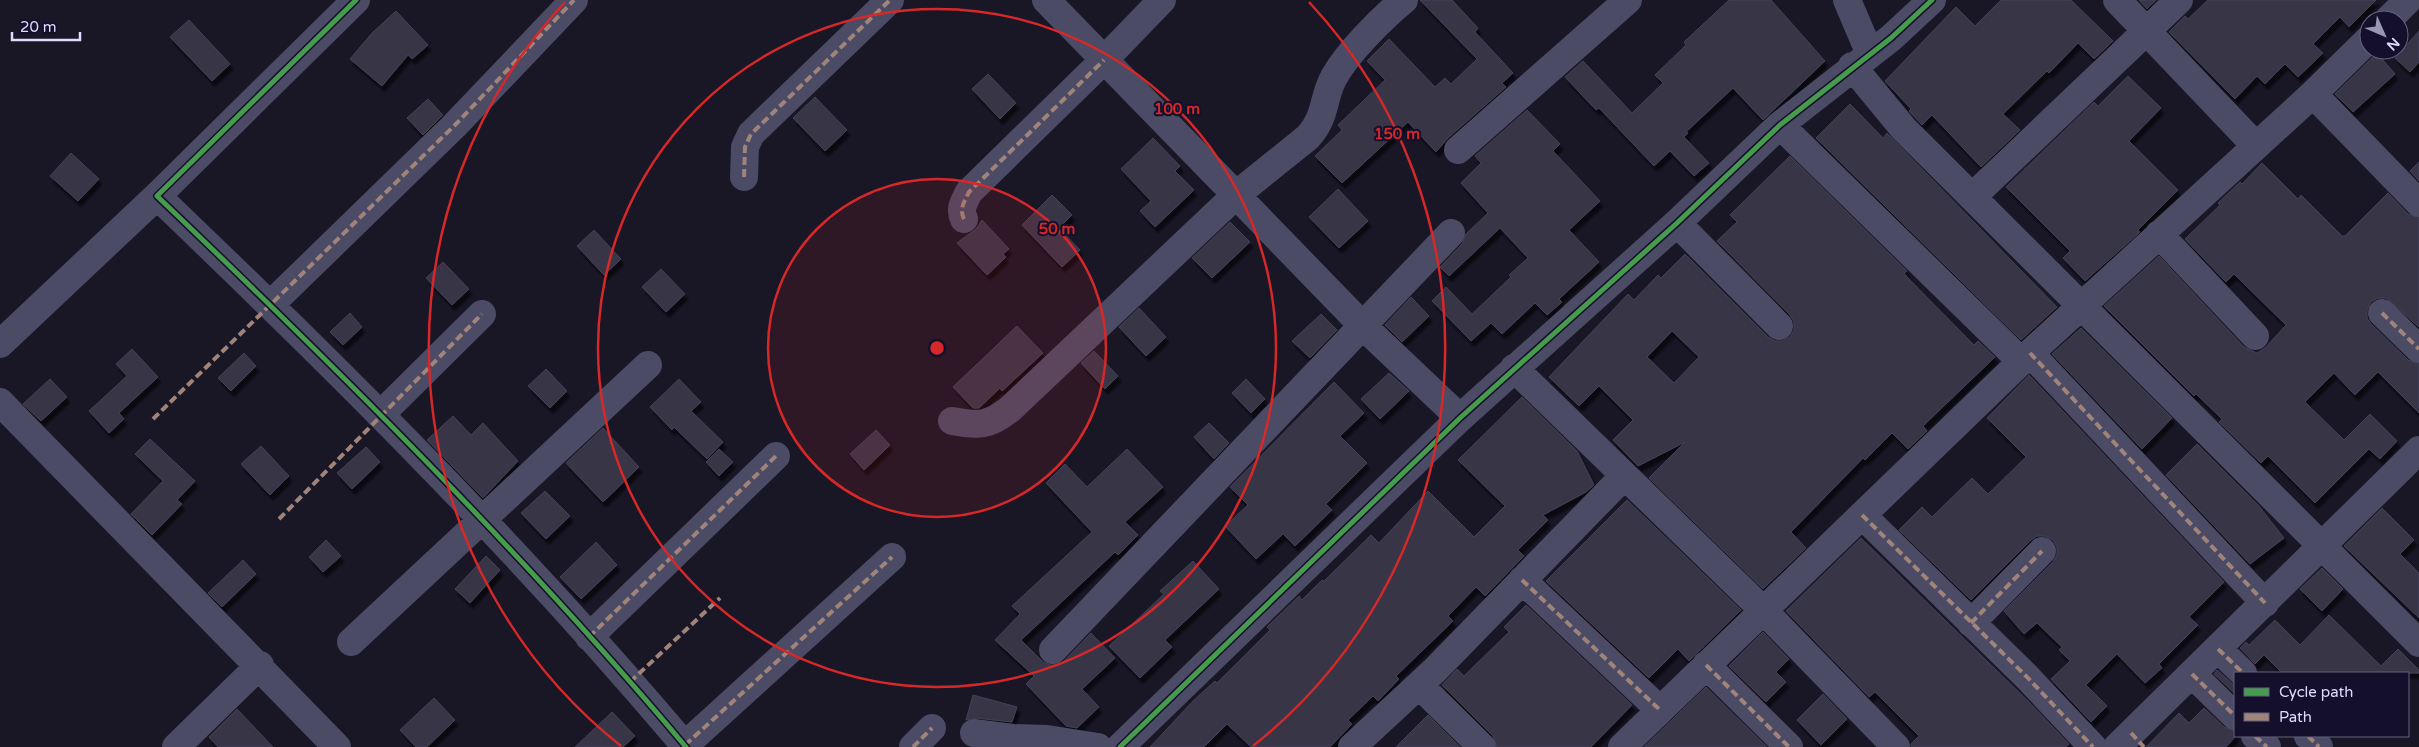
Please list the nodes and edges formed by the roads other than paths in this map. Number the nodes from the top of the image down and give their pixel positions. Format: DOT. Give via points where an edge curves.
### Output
graph roads {
  1 [pos="356,0"];
  2 [pos="574,0"];
  3 [pos="890,0"];
  4 [pos="1046,0"];
  5 [pos="1162,0"];
  6 [pos="1404,0"];
  7 [pos="1628,0"];
  8 [pos="1847,0"];
  9 [pos="1932,0"];
  10 [pos="2117,0"];
  11 [pos="2179,0"];
  12 [pos="2408,0"];
  13 [pos="2398,10"];
  14 [pos="2147,31"];
  15 [pos="2359,49"];
  16 [pos="1104,60"];
  17 [pos="1861,60"];
  18 [pos="2313,94"];
  19 [pos="1780,126"];
  20 [pos="2255,145"];
  21 [pos="1458,150"];
  22 [pos="744,176"];
  23 [pos="1236,195"];
  24 [pos="156,196"];
  25 [pos="1972,197"];
  26 [pos="2419,203"];
  27 [pos="964,219"];
  28 [pos="1677,223"];
  29 [pos="1451,233"];
  30 [pos="2159,234"];
  31 [pos="270,305"];
  32 [pos="2082,305"];
  33 [pos="2382,313"];
  34 [pos="482,314"];
  35 [pos="1363,326"];
  36 [pos="1779,326"];
  37 [pos="2255,336"];
  38 [pos="0,344"];
  39 [pos="2419,349"];
  40 [pos="2026,358"];
  41 [pos="648,365"];
  42 [pos="1514,368"];
  43 [pos="0,402"];
  44 [pos="380,416"];
  45 [pos="1460,418"];
  46 [pos="952,421"];
  47 [pos="2419,450"];
  48 [pos="776,456"];
  49 [pos="1624,476"];
  50 [pos="1862,515"];
  51 [pos="482,519"];
  52 [pos="2321,547"];
  53 [pos="2042,551"];
  54 [pos="892,557"];
  55 [pos="1522,580"];
  56 [pos="2265,603"];
  57 [pos="1763,610"];
  58 [pos="1971,623"];
  59 [pos="589,637"];
  60 [pos="351,642"];
  61 [pos="2419,643"];
  62 [pos="2218,649"];
  63 [pos="1053,650"];
  64 [pos="260,665"];
  65 [pos="1706,666"];
  66 [pos="2242,672"];
  67 [pos="2192,674"];
  68 [pos="1419,685"];
  69 [pos="1660,710"];
  70 [pos="2234,715"];
  71 [pos="932,728"];
  72 [pos="974,732"];
  73 [pos="2256,737"];
  74 [pos="2309,737"];
  75 [pos="2131,742"];
  76 [pos="686,746"];
  77 [pos="176,747"];
  78 [pos="338,747"];
  79 [pos="913,747"];
  80 [pos="1098,747"];
  81 [pos="1120,747"];
  82 [pos="1352,747"];
  83 [pos="1482,747"];
  84 [pos="1622,747"];
  85 [pos="1789,747"];
  86 [pos="1896,747"];
  87 [pos="2093,747"];
  88 [pos="2267,747"];
  89 [pos="2319,747"];
  1 -- 24 [label="street"];
  2 -- 31 [label="street" via="455,126"];
  3 -- 22 [label="street" via="752,134 744,146"];
  4 -- 16 [label="street"];
  5 -- 16 [label="street"];
  6 -- 23 [label="street" via="1360,43 1334,78 1318,126"];
  7 -- 21 [label="street"];
  8 -- 17 [label="street"];
  9 -- 17 [label="street"];
  10 -- 14 [label="street"];
  11 -- 14 [label="street"];
  12 -- 13 [label="street"];
  14 -- 20 [label="street"];
  14 -- 25 [label="street"];
  15 -- 18 [label="street"];
  16 -- 23 [label="street"];
  16 -- 27 [label="street" via="969,192 962,204"];
  17 -- 19 [label="street"];
  17 -- 25 [label="street" via="1902,128"];
  18 -- 20 [label="street"];
  18 -- 26 [label="street"];
  19 -- 28 [label="street"];
  19 -- 40 [label="street"];
  20 -- 30 [label="street"];
  23 -- 35 [label="street"];
  23 -- 46 [label="street" via="996,421 974,425"];
  24 -- 31 [label="street"];
  24 -- 38 [label="street"];
  25 -- 32 [label="street"];
  28 -- 36 [label="street"];
  28 -- 42 [label="street"];
  29 -- 35 [label="street"];
  30 -- 32 [label="street"];
  30 -- 37 [label="street"];
  31 -- 44 [label="street"];
  32 -- 40 [label="street"];
  32 -- 52 [label="street"];
  33 -- 39 [label="street"];
  34 -- 44 [label="street"];
  35 -- 45 [label="street"];
  35 -- 63 [label="street"];
  40 -- 50 [label="street"];
  40 -- 56 [label="street"];
  41 -- 51 [label="street"];
  42 -- 45 [label="street"];
  42 -- 49 [label="street"];
  43 -- 64 [label="street"];
  44 -- 51 [label="street"];
  45 -- 81 [label="street"];
  47 -- 52 [label="street"];
  48 -- 59 [label="street"];
  49 -- 55 [label="street"];
  49 -- 57 [label="street"];
  50 -- 57 [label="street"];
  50 -- 58 [label="street"];
  51 -- 59 [label="street"];
  51 -- 60 [label="street"];
  52 -- 56 [label="street"];
  52 -- 61 [label="street"];
  53 -- 58 [label="street"];
  54 -- 76 [label="street"];
  55 -- 68 [label="street"];
  55 -- 69 [label="street"];
  56 -- 62 [label="street"];
  57 -- 65 [label="street"];
  57 -- 86 [label="street"];
  58 -- 87 [label="street"];
  59 -- 76 [label="street"];
  62 -- 66 [label="street"];
  62 -- 67 [label="street"];
  64 -- 77 [label="street"];
  64 -- 78 [label="street"];
  65 -- 69 [label="street"];
  65 -- 85 [label="street"];
  67 -- 70 [label="street"];
  67 -- 75 [label="street"];
  68 -- 82 [label="street"];
  68 -- 83 [label="street"];
  69 -- 84 [label="street"];
  71 -- 79 [label="street"];
  72 -- 80 [label="street"];
  73 -- 88 [label="street"];
  74 -- 89 [label="street"];
}
